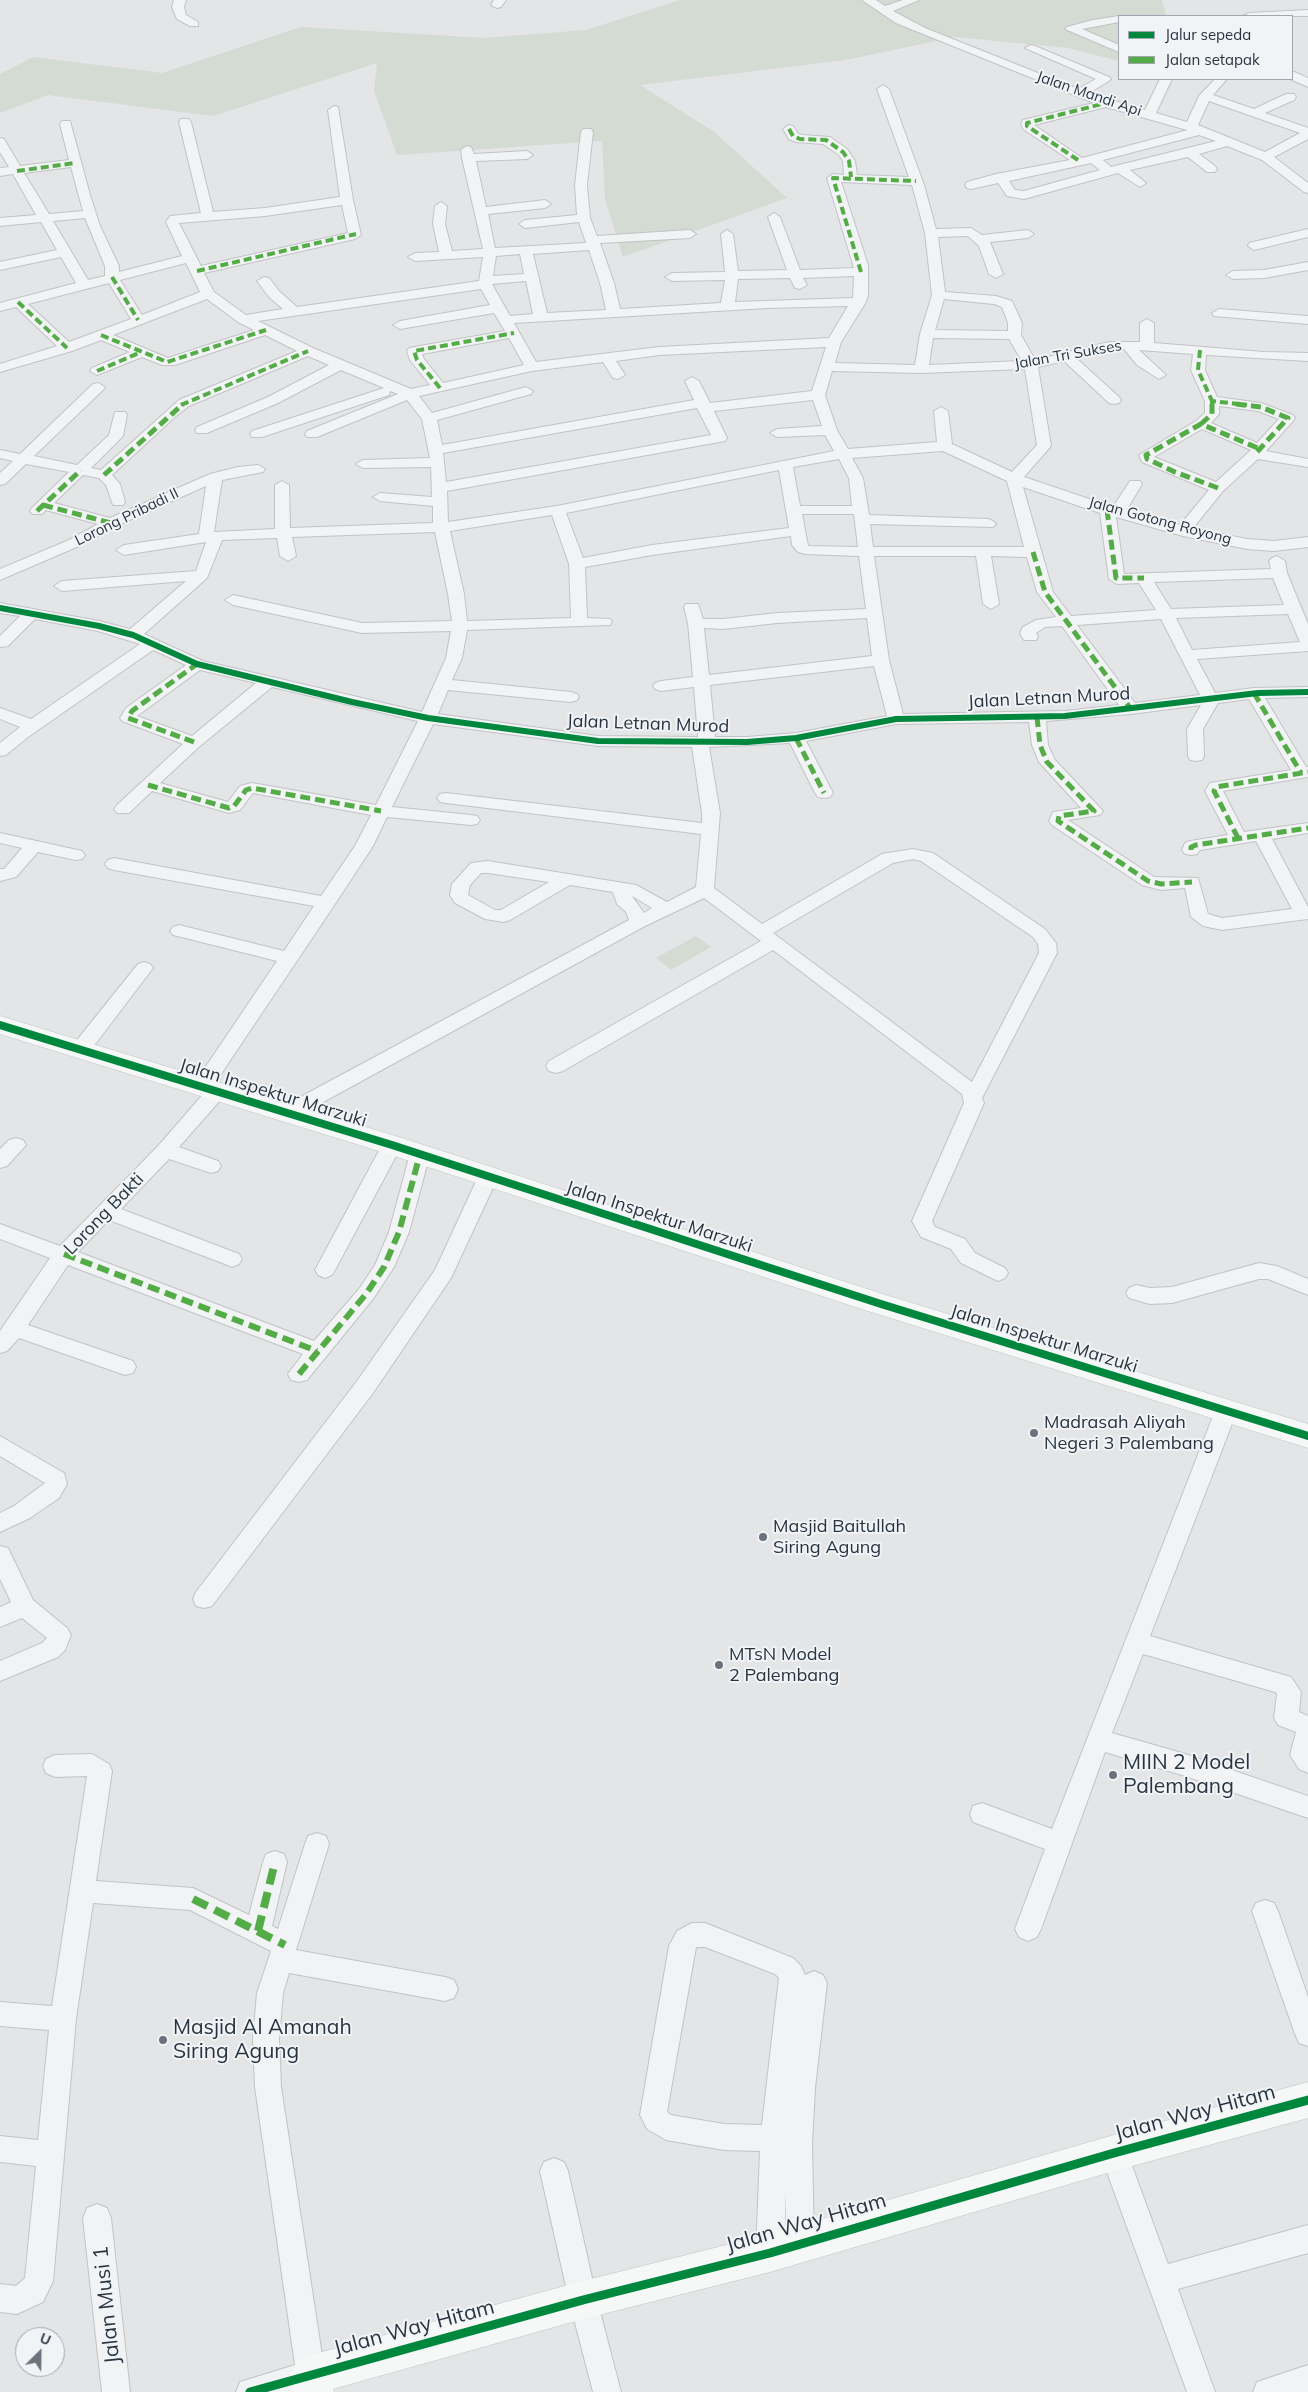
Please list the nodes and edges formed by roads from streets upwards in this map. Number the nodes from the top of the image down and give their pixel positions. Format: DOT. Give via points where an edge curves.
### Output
graph roads {
  1 [pos="180,0"];
  2 [pos="868,0"];
  3 [pos="913,0"];
  4 [pos="883,11"];
  5 [pos="1308,13"];
  6 [pos="1269,15"];
  7 [pos="1118,19"];
  8 [pos="194,24"];
  9 [pos="1030,48"];
  10 [pos="1118,49"];
  11 [pos="1293,76"];
  12 [pos="1166,80"];
  13 [pos="1230,80"];
  14 [pos="1308,83"];
  15 [pos="1213,87"];
  16 [pos="883,89"];
  17 [pos="1079,93"];
  18 [pos="1290,97"];
  19 [pos="1106,103"];
  20 [pos="334,110"];
  21 [pos="1254,114"];
  22 [pos="1149,115"];
  23 [pos="185,122"];
  24 [pos="66,124"];
  25 [pos="789,129"];
  26 [pos="1195,129"];
  27 [pos="587,132"];
  28 [pos="1308,133"];
  29 [pos="0,142"];
  30 [pos="1227,142"];
  31 [pos="1190,153"];
  32 [pos="527,155"];
  33 [pos="1266,157"];
  34 [pos="1093,159"];
  35 [pos="1078,160"];
  36 [pos="75,163"];
  37 [pos="1211,169"];
  38 [pos="1115,170"];
  39 [pos="17,171"];
  40 [pos="0,172"];
  41 [pos="851,177"];
  42 [pos="1000,177"];
  43 [pos="916,181"];
  44 [pos="1140,183"];
  45 [pos="971,185"];
  46 [pos="1308,189"];
  47 [pos="347,200"];
  48 [pos="546,204"];
  49 [pos="441,206"];
  50 [pos="482,211"];
  51 [pos="90,214"];
  52 [pos="208,216"];
  53 [pos="774,216"];
  54 [pos="584,218"];
  55 [pos="44,219"];
  56 [pos="0,222"];
  57 [pos="526,224"];
  58 [pos="931,233"];
  59 [pos="1308,233"];
  60 [pos="690,234"];
  61 [pos="727,234"];
  62 [pos="1028,234"];
  63 [pos="982,239"];
  64 [pos="594,243"];
  65 [pos="1254,246"];
  66 [pos="526,251"];
  67 [pos="490,252"];
  68 [pos="64,253"];
  69 [pos="446,255"];
  70 [pos="415,257"];
  71 [pos="189,258"];
  72 [pos="0,266"];
  73 [pos="1308,266"];
  74 [pos="197,271"];
  75 [pos="861,272"];
  76 [pos="795,274"];
  77 [pos="996,274"];
  78 [pos="1233,274"];
  79 [pos="732,276"];
  80 [pos="112,277"];
  81 [pos="672,277"];
  82 [pos="532,278"];
  83 [pos="264,281"];
  84 [pos="486,282"];
  85 [pos="84,285"];
  86 [pos="208,294"];
  87 [pos="939,295"];
  88 [pos="18,302"];
  89 [pos="807,302"];
  90 [pos="859,302"];
  91 [pos="0,307"];
  92 [pos="727,307"];
  93 [pos="498,308"];
  94 [pos="293,311"];
  95 [pos="1219,313"];
  96 [pos="614,314"];
  97 [pos="242,318"];
  98 [pos="541,318"];
  99 [pos="138,320"];
  100 [pos="505,320"];
  101 [pos="1308,320"];
  102 [pos="1147,323"];
  103 [pos="400,325"];
  104 [pos="266,330"];
  105 [pos="514,333"];
  106 [pos="926,334"];
  107 [pos="101,335"];
  108 [pos="1014,335"];
  109 [pos="834,342"];
  110 [pos="1128,345"];
  111 [pos="1147,346"];
  112 [pos="67,348"];
  113 [pos="1200,350"];
  114 [pos="308,351"];
  115 [pos="141,352"];
  116 [pos="607,357"];
  117 [pos="1067,357"];
  118 [pos="1308,357"];
  119 [pos="339,365"];
  120 [pos="1031,365"];
  121 [pos="532,367"];
  122 [pos="827,367"];
  123 [pos="0,368"];
  124 [pos="921,369"];
  125 [pos="97,371"];
  126 [pos="618,375"];
  127 [pos="1159,375"];
  128 [pos="692,381"];
  129 [pos="98,387"];
  130 [pos="393,388"];
  131 [pos="440,388"];
  132 [pos="526,391"];
  133 [pos="410,394"];
  134 [pos="818,395"];
  135 [pos="1114,400"];
  136 [pos="1212,401"];
  137 [pos="702,406"];
  138 [pos="941,411"];
  139 [pos="120,415"];
  140 [pos="428,418"];
  141 [pos="1201,424"];
  142 [pos="202,430"];
  143 [pos="830,430"];
  144 [pos="777,433"];
  145 [pos="257,434"];
  146 [pos="312,434"];
  147 [pos="945,446"];
  148 [pos="1258,452"];
  149 [pos="0,454"];
  150 [pos="844,454"];
  151 [pos="437,456"];
  152 [pos="24,457"];
  153 [pos="1308,463"];
  154 [pos="363,464"];
  155 [pos="784,464"];
  156 [pos="258,468"];
  157 [pos="82,470"];
  158 [pos="104,476"];
  159 [pos="215,477"];
  160 [pos="1014,479"];
  161 [pos="0,481"];
  162 [pos="1135,484"];
  163 [pos="282,485"];
  164 [pos="1218,488"];
  165 [pos="439,495"];
  166 [pos="380,498"];
  167 [pos="118,502"];
  168 [pos="557,510"];
  169 [pos="794,510"];
  170 [pos="1113,511"];
  171 [pos="862,514"];
  172 [pos="111,523"];
  173 [pos="988,524"];
  174 [pos="441,526"];
  175 [pos="1183,530"];
  176 [pos="798,531"];
  177 [pos="283,532"];
  178 [pos="211,536"];
  179 [pos="1308,542"];
  180 [pos="1274,546"];
  181 [pos="124,550"];
  182 [pos="866,551"];
  183 [pos="983,552"];
  184 [pos="1033,552"];
  185 [pos="288,556"];
  186 [pos="577,564"];
  187 [pos="1279,573"];
  188 [pos="0,575"];
  189 [pos="202,575"];
  190 [pos="1144,578"];
  191 [pos="62,586"];
  192 [pos="233,600"];
  193 [pos="991,604"];
  194 [pos="692,607"];
  195 [pos="0,608"];
  196 [pos="1300,612"];
  197 [pos="32,613"];
  198 [pos="874,614"];
  199 [pos="1166,614"];
  200 [pos="579,621"];
  201 [pos="1066,621"];
  202 [pos="604,622"];
  203 [pos="696,623"];
  204 [pos="460,626"];
  205 [pos="133,635"];
  206 [pos="1030,637"];
  207 [pos="2,643"];
  208 [pos="152,643"];
  209 [pos="1308,644"];
  210 [pos="1186,655"];
  211 [pos="881,660"];
  212 [pos="196,664"];
  213 [pos="267,683"];
  214 [pos="702,683"];
  215 [pos="442,684"];
  216 [pos="661,686"];
  217 [pos="1308,692"];
  218 [pos="1254,693"];
  219 [pos="572,697"];
  220 [pos="1210,699"];
  221 [pos="1130,709"];
  222 [pos="0,712"];
  223 [pos="1037,717"];
  224 [pos="428,718"];
  225 [pos="896,719"];
  226 [pos="33,726"];
  227 [pos="796,738"];
  228 [pos="194,742"];
  229 [pos="704,743"];
  230 [pos="0,751"];
  231 [pos="1196,756"];
  232 [pos="1304,773"];
  233 [pos="148,785"];
  234 [pos="824,794"];
  235 [pos="446,798"];
  236 [pos="123,809"];
  237 [pos="381,811"];
  238 [pos="471,820"];
  239 [pos="1308,828"];
  240 [pos="711,830"];
  241 [pos="1261,834"];
  242 [pos="0,838"];
  243 [pos="1238,838"];
  244 [pos="35,845"];
  245 [pos="1191,850"];
  246 [pos="76,855"];
  247 [pos="114,864"];
  248 [pos="0,875"];
  249 [pos="568,879"];
  250 [pos="620,888"];
  251 [pos="705,890"];
  252 [pos="327,902"];
  253 [pos="666,909"];
  254 [pos="1306,914"];
  255 [pos="639,922"];
  256 [pos="179,930"];
  257 [pos="768,937"];
  258 [pos="290,958"];
  259 [pos="144,968"];
  260 [pos="0,1025"];
  261 [pos="80,1050"];
  262 [pos="556,1066"];
  263 [pos="209,1089"];
  264 [pos="974,1096"];
  265 [pos="287,1113"];
  266 [pos="392,1144"];
  267 [pos="16,1145"];
  268 [pos="166,1150"];
  269 [pos="420,1154"];
  270 [pos="0,1161"];
  271 [pos="211,1166"];
  272 [pos="488,1177"];
  273 [pos="106,1211"];
  274 [pos="0,1231"];
  275 [pos="64,1254"];
  276 [pos="232,1259"];
  277 [pos="325,1270"];
  278 [pos="998,1273"];
  279 [pos="1308,1287"];
  280 [pos="1136,1293"];
  281 [pos="15,1328"];
  282 [pos="0,1345"];
  283 [pos="317,1351"];
  284 [pos="125,1367"];
  285 [pos="299,1374"];
  286 [pos="1226,1411"];
  287 [pos="1308,1436"];
  288 [pos="0,1444"];
  289 [pos="0,1523"];
  290 [pos="0,1555"];
  291 [pos="204,1599"];
  292 [pos="26,1607"];
  293 [pos="0,1617"];
  294 [pos="1137,1642"];
  295 [pos="0,1671"];
  296 [pos="1308,1728"];
  297 [pos="1098,1739"];
  298 [pos="1308,1762"];
  299 [pos="55,1766"];
  300 [pos="1308,1807"];
  301 [pos="982,1814"];
  302 [pos="1060,1843"];
  303 [pos="317,1844"];
  304 [pos="274,1862"];
  305 [pos="83,1891"];
  306 [pos="1265,1911"];
  307 [pos="1028,1929"];
  308 [pos="258,1930"];
  309 [pos="282,1952"];
  310 [pos="814,1983"];
  311 [pos="445,1988"];
  312 [pos="0,2014"];
  313 [pos="63,2019"];
  314 [pos="1308,2034"];
  315 [pos="1308,2100"];
  316 [pos="774,2138"];
  317 [pos="0,2150"];
  318 [pos="1114,2153"];
  319 [pos="52,2154"];
  320 [pos="554,2171"];
  321 [pos="97,2218"];
  322 [pos="1308,2239"];
  323 [pos="785,2248"];
  324 [pos="1160,2280"];
  325 [pos="0,2298"];
  326 [pos="583,2300"];
  327 [pos="1308,2379"];
  328 [pos="313,2383"];
  329 [pos="116,2392"];
  330 [pos="250,2392"];
  331 [pos="607,2392"];
  332 [pos="1201,2392"];
  333 [pos="1267,2392"];
  1 -- 8 [label="street" via="181,17"];
  2 -- 4 [label="street, Jalan Mandi Api"];
  3 -- 4 [label="street"];
  4 -- 17 [label="street, Jalan Mandi Api" via="921,30"];
  5 -- 6 [label="street"];
  7 -- 10 [label="street" via="1071,29"];
  9 -- 17 [label="street" via="1104,79"];
  11 -- 14 [label="street"];
  12 -- 22 [label="street"];
  13 -- 15 [label="street"];
  15 -- 21 [label="street"];
  15 -- 26 [label="street"];
  16 -- 43 [label="street"];
  17 -- 19 [label="street, Jalan Mandi Api"];
  18 -- 21 [label="street"];
  19 -- 22 [label="street, Jalan Mandi Api"];
  19 -- 35 [label="street" via="1027,123"];
  20 -- 47 [label="street"];
  21 -- 28 [label="street"];
  22 -- 26 [label="street, Jalan Mandi Api"];
  23 -- 52 [label="street"];
  24 -- 36 [label="street"];
  25 -- 41 [label="street" via="800,139 826,140 843,152 849,161"];
  26 -- 30 [label="street, Jalan Mandi Api"];
  26 -- 34 [label="street"];
  27 -- 54 [label="street" via="581,185"];
  28 -- 33 [label="street"];
  29 -- 39 [label="street"];
  30 -- 31 [label="street"];
  30 -- 33 [label="street, Jalan Mandi Api"];
  31 -- 37 [label="street"];
  31 -- 38 [label="street"];
  32 -- 50 [label="street" via="467,154"];
  33 -- 46 [label="street, Jalan Mandi Api"];
  34 -- 35 [label="street"];
  34 -- 38 [label="street"];
  35 -- 42 [label="street"];
  36 -- 39 [label="street"];
  36 -- 51 [label="street"];
  38 -- 42 [label="street" via="1016,195"];
  38 -- 44 [label="street"];
  39 -- 40 [label="street"];
  39 -- 55 [label="street"];
  41 -- 43 [label="street"];
  41 -- 75 [label="street" via="833,178"];
  42 -- 45 [label="street"];
  43 -- 58 [label="street"];
  47 -- 52 [label="street" via="265,212"];
  47 -- 74 [label="street" via="354,236"];
  48 -- 50 [label="street"];
  49 -- 69 [label="street" via="440,224"];
  50 -- 67 [label="street"];
  51 -- 55 [label="street"];
  51 -- 80 [label="street" via="112,266"];
  52 -- 71 [label="street" via="172,221"];
  53 -- 76 [label="street"];
  54 -- 57 [label="street"];
  54 -- 64 [label="street"];
  55 -- 56 [label="street"];
  55 -- 68 [label="street"];
  58 -- 63 [label="street" via="967,230"];
  58 -- 87 [label="street"];
  59 -- 65 [label="street"];
  60 -- 64 [label="street"];
  61 -- 79 [label="street"];
  62 -- 63 [label="street"];
  63 -- 77 [label="street"];
  64 -- 66 [label="street"];
  64 -- 96 [label="street"];
  66 -- 67 [label="street"];
  66 -- 82 [label="street"];
  67 -- 69 [label="street"];
  67 -- 84 [label="street"];
  68 -- 72 [label="street"];
  68 -- 85 [label="street"];
  69 -- 70 [label="street"];
  71 -- 74 [label="street"];
  71 -- 80 [label="street"];
  73 -- 78 [label="street" via="1264,274"];
  74 -- 86 [label="street"];
  75 -- 76 [label="street"];
  75 -- 90 [label="street" via="862,295"];
  76 -- 79 [label="street"];
  76 -- 89 [label="street"];
  79 -- 81 [label="street"];
  79 -- 92 [label="street"];
  80 -- 85 [label="street"];
  80 -- 99 [label="street"];
  82 -- 84 [label="street"];
  82 -- 98 [label="street"];
  83 -- 94 [label="street"];
  84 -- 93 [label="street"];
  84 -- 94 [label="street"];
  85 -- 88 [label="street"];
  86 -- 97 [label="street"];
  86 -- 99 [label="street"];
  87 -- 106 [label="street"];
  87 -- 108 [label="street" via="996,300 1006,304 1014,323"];
  88 -- 91 [label="street"];
  88 -- 112 [label="street"];
  89 -- 90 [label="street"];
  89 -- 92 [label="street"];
  90 -- 109 [label="street"];
  92 -- 96 [label="street"];
  93 -- 100 [label="street"];
  93 -- 103 [label="street"];
  94 -- 97 [label="street"];
  95 -- 101 [label="street"];
  96 -- 98 [label="street"];
  97 -- 104 [label="street"];
  98 -- 100 [label="street"];
  99 -- 107 [label="street"];
  100 -- 105 [label="street"];
  102 -- 111 [label="street"];
  104 -- 114 [label="street"];
  104 -- 115 [label="street" via="175,361 158,360"];
  105 -- 121 [label="street"];
  105 -- 131 [label="street" via="414,351 417,360"];
  106 -- 108 [label="street"];
  106 -- 124 [label="street"];
  107 -- 112 [label="street"];
  107 -- 115 [label="street"];
  108 -- 120 [label="street"];
  109 -- 116 [label="street" via="659,351"];
  109 -- 122 [label="street"];
  110 -- 111 [label="street, Jalan Tri Sukses"];
  110 -- 117 [label="street, Jalan Tri Sukses" via="1109,346"];
  110 -- 127 [label="street"];
  111 -- 113 [label="street, Jalan Tri Sukses"];
  112 -- 123 [label="street"];
  113 -- 118 [label="street, Jalan Tri Sukses"];
  113 -- 136 [label="street" via="1198,370"];
  114 -- 119 [label="street"];
  114 -- 158 [label="street" via="184,404 171,412"];
  115 -- 125 [label="street"];
  116 -- 121 [label="street"];
  116 -- 126 [label="street"];
  117 -- 120 [label="street, Jalan Tri Sukses"];
  117 -- 135 [label="street"];
  119 -- 130 [label="street"];
  119 -- 142 [label="street" via="273,400"];
  120 -- 124 [label="street, Jalan Tri Sukses"];
  120 -- 160 [label="street" via="1044,446"];
  121 -- 131 [label="street"];
  122 -- 124 [label="street, Jalan Tri Sukses"];
  122 -- 134 [label="street"];
  128 -- 137 [label="street"];
  129 -- 152 [label="street"];
  130 -- 133 [label="street"];
  130 -- 145 [label="street"];
  131 -- 133 [label="street"];
  132 -- 140 [label="street"];
  133 -- 140 [label="street"];
  133 -- 146 [label="street"];
  134 -- 137 [label="street"];
  134 -- 143 [label="street"];
  136 -- 141 [label="street" via="1212,414"];
  136 -- 148 [label="street" via="1261,407 1288,418"];
  137 -- 151 [label="street"];
  137 -- 165 [label="street" via="720,438"];
  138 -- 147 [label="street"];
  139 -- 157 [label="street" via="116,436"];
  140 -- 151 [label="street, Lorong Bakti"];
  141 -- 148 [label="street"];
  141 -- 164 [label="street" via="1145,457"];
  143 -- 144 [label="street"];
  143 -- 150 [label="street"];
  147 -- 150 [label="street"];
  147 -- 160 [label="street, Jalan Gotong Royong"];
  148 -- 153 [label="street"];
  148 -- 164 [label="street"];
  149 -- 152 [label="street"];
  150 -- 155 [label="street"];
  150 -- 171 [label="street" via="856,478"];
  151 -- 154 [label="street"];
  151 -- 165 [label="street, Lorong Bakti"];
  152 -- 157 [label="street"];
  152 -- 161 [label="street"];
  155 -- 168 [label="street"];
  155 -- 169 [label="street"];
  156 -- 159 [label="street, Lorong Pribadi II"];
  157 -- 158 [label="street"];
  157 -- 172 [label="street" via="40,508"];
  158 -- 167 [label="street" via="113,484"];
  159 -- 172 [label="street, Lorong Pribadi II"];
  159 -- 178 [label="street"];
  160 -- 170 [label="street, Jalan Gotong Royong"];
  160 -- 184 [label="street"];
  162 -- 170 [label="street"];
  163 -- 177 [label="street"];
  164 -- 175 [label="street"];
  165 -- 166 [label="street"];
  165 -- 174 [label="street, Lorong Bakti"];
  168 -- 174 [label="street" via="463,526"];
  168 -- 186 [label="street"];
  169 -- 171 [label="street"];
  169 -- 176 [label="street"];
  170 -- 175 [label="street, Jalan Gotong Royong"];
  170 -- 190 [label="street" via="1116,578"];
  171 -- 173 [label="street"];
  171 -- 182 [label="street"];
  172 -- 188 [label="street, Lorong Pribadi II"];
  174 -- 177 [label="street"];
  174 -- 204 [label="street, Lorong Bakti"];
  175 -- 180 [label="street, Jalan Gotong Royong" via="1247,544"];
  176 -- 182 [label="street" via="803,549"];
  176 -- 186 [label="street"];
  177 -- 178 [label="street"];
  177 -- 185 [label="street"];
  178 -- 181 [label="street"];
  178 -- 189 [label="street"];
  179 -- 180 [label="street, Jalan Gotong Royong"];
  180 -- 187 [label="street"];
  182 -- 183 [label="street"];
  182 -- 198 [label="street"];
  183 -- 184 [label="street"];
  183 -- 193 [label="street"];
  184 -- 201 [label="street" via="1046,592"];
  186 -- 200 [label="street"];
  187 -- 190 [label="street"];
  187 -- 196 [label="street"];
  189 -- 191 [label="street"];
  189 -- 205 [label="street"];
  190 -- 199 [label="street"];
  192 -- 204 [label="street" via="362,628"];
  194 -- 203 [label="street"];
  195 -- 197 [label="street, Jalan Letnan Murod"];
  196 -- 199 [label="street"];
  196 -- 209 [label="street"];
  197 -- 205 [label="street, Jalan Letnan Murod"];
  197 -- 207 [label="street"];
  198 -- 203 [label="street"];
  198 -- 211 [label="street"];
  199 -- 201 [label="street"];
  199 -- 210 [label="street"];
  200 -- 202 [label="street"];
  200 -- 204 [label="street"];
  201 -- 206 [label="street" via="1040,624 1029,630"];
  201 -- 221 [label="street"];
  203 -- 214 [label="street"];
  204 -- 215 [label="street, Lorong Bakti" via="454,658"];
  205 -- 208 [label="street, Jalan Letnan Murod"];
  208 -- 212 [label="street, Jalan Letnan Murod"];
  208 -- 226 [label="street"];
  209 -- 210 [label="street"];
  210 -- 220 [label="street"];
  211 -- 214 [label="street"];
  211 -- 225 [label="street"];
  212 -- 213 [label="street, Jalan Letnan Murod"];
  212 -- 228 [label="street" via="132,711 128,718"];
  213 -- 224 [label="street, Jalan Letnan Murod"];
  213 -- 228 [label="street"];
  214 -- 216 [label="street"];
  214 -- 229 [label="street"];
  215 -- 219 [label="street"];
  215 -- 224 [label="street, Lorong Bakti"];
  217 -- 218 [label="street, Jalan Letnan Murod"];
  218 -- 220 [label="street, Jalan Letnan Murod"];
  218 -- 232 [label="street"];
  220 -- 221 [label="street, Jalan Letnan Murod"];
  220 -- 231 [label="street" via="1195,729"];
  221 -- 223 [label="street, Jalan Letnan Murod"];
  222 -- 226 [label="street"];
  223 -- 225 [label="street, Jalan Letnan Murod"];
  223 -- 254 [label="street" via="1040,744 1048,762 1094,810 1059,816 1058,821 1148,881 1161,884 1192,882 1200,917 1209,922 1222,924"];
  224 -- 229 [label="street, Jalan Letnan Murod" via="598,741"];
  224 -- 237 [label="street, Lorong Bakti"];
  225 -- 227 [label="street, Jalan Letnan Murod"];
  226 -- 230 [label="street"];
  227 -- 229 [label="street, Jalan Letnan Murod"];
  227 -- 234 [label="street"];
  228 -- 233 [label="street"];
  229 -- 240 [label="street"];
  232 -- 243 [label="street" via="1216,787 1214,791"];
  233 -- 236 [label="street"];
  233 -- 237 [label="street" via="229,808 252,788"];
  235 -- 240 [label="street"];
  237 -- 238 [label="street"];
  237 -- 252 [label="street, Lorong Bakti" via="364,846"];
  239 -- 241 [label="street"];
  240 -- 251 [label="street"];
  241 -- 243 [label="street"];
  241 -- 254 [label="street"];
  242 -- 244 [label="street"];
  243 -- 245 [label="street" via="1196,845"];
  244 -- 246 [label="street"];
  244 -- 248 [label="street" via="10,873"];
  247 -- 252 [label="street"];
  249 -- 249 [label="street" via="500,916 474,907 459,895 461,884 472,871 482,866"];
  249 -- 250 [label="street"];
  250 -- 253 [label="street" via="636,891"];
  250 -- 255 [label="street" via="626,904 633,909"];
  251 -- 253 [label="street"];
  251 -- 257 [label="street"];
  252 -- 258 [label="street, Lorong Bakti"];
  253 -- 255 [label="street"];
  255 -- 265 [label="street"];
  256 -- 258 [label="street"];
  257 -- 262 [label="street"];
  257 -- 264 [label="street" via="965,1085"];
  257 -- 264 [label="street" via="888,858 913,854 927,857 1039,933 1047,943 1048,953"];
  258 -- 263 [label="street, Lorong Bakti"];
  259 -- 261 [label="street"];
  260 -- 261 [label="street, Jalan Inspektur Marzuki"];
  261 -- 263 [label="street, Jalan Inspektur Marzuki"];
  263 -- 265 [label="street, Jalan Inspektur Marzuki"];
  263 -- 268 [label="street, Lorong Bakti"];
  264 -- 278 [label="street" via="974,1103 922,1221 928,1232 958,1244 968,1258"];
  265 -- 266 [label="street, Jalan Inspektur Marzuki"];
  266 -- 269 [label="street, Jalan Inspektur Marzuki"];
  266 -- 277 [label="street"];
  267 -- 270 [label="street"];
  268 -- 271 [label="street"];
  268 -- 273 [label="street, Lorong Bakti"];
  269 -- 272 [label="street, Jalan Inspektur Marzuki"];
  269 -- 283 [label="street" via="399,1232 384,1267 366,1294"];
  272 -- 286 [label="street, Jalan Inspektur Marzuki" via="880,1304"];
  272 -- 291 [label="street" via="444,1273 365,1387"];
  273 -- 275 [label="street, Lorong Bakti"];
  273 -- 276 [label="street"];
  274 -- 275 [label="street"];
  275 -- 281 [label="street, Lorong Bakti"];
  275 -- 283 [label="street"];
  279 -- 280 [label="street" via="1270,1271 1259,1271 1172,1295"];
  281 -- 282 [label="street, Lorong Bakti"];
  281 -- 284 [label="street"];
  283 -- 285 [label="street"];
  286 -- 287 [label="street, Jalan Inspektur Marzuki"];
  286 -- 294 [label="street"];
  288 -- 289 [label="street" via="56,1479 56,1484 52,1492"];
  290 -- 292 [label="street"];
  292 -- 293 [label="street"];
  292 -- 295 [label="street" via="59,1635 57,1643 50,1650"];
  294 -- 296 [label="street" via="1283,1684 1289,1692 1286,1718"];
  294 -- 297 [label="street"];
  296 -- 298 [label="street" via="1302,1755"];
  297 -- 300 [label="street"];
  297 -- 302 [label="street"];
  299 -- 305 [label="street" via="92,1765 100,1771"];
  301 -- 302 [label="street"];
  302 -- 307 [label="street"];
  303 -- 309 [label="street"];
  304 -- 308 [label="street"];
  305 -- 308 [label="street" via="193,1899"];
  305 -- 313 [label="street"];
  306 -- 314 [label="street"];
  308 -- 309 [label="street"];
  309 -- 311 [label="street"];
  309 -- 328 [label="street" via="270,1993 266,2039 268,2087"];
  310 -- 323 [label="street"];
  312 -- 313 [label="street"];
  313 -- 319 [label="street"];
  315 -- 318 [label="street, Jalan Way Hitam"];
  316 -- 316 [label="street" via="724,2138 666,2127 653,2115 682,1946 692,1935 705,1935 784,1966 792,1974"];
  316 -- 323 [label="street"];
  317 -- 319 [label="street"];
  318 -- 323 [label="street, Jalan Way Hitam"];
  318 -- 324 [label="street"];
  319 -- 325 [label="street" via="38,2286 17,2300"];
  320 -- 326 [label="street"];
  321 -- 329 [label="street, Jalan Musi 1"];
  322 -- 324 [label="street"];
  323 -- 326 [label="street, Jalan Way Hitam"];
  324 -- 332 [label="street"];
  326 -- 328 [label="street, Jalan Way Hitam"];
  326 -- 331 [label="street"];
  327 -- 333 [label="street"];
  328 -- 330 [label="street"];
}
